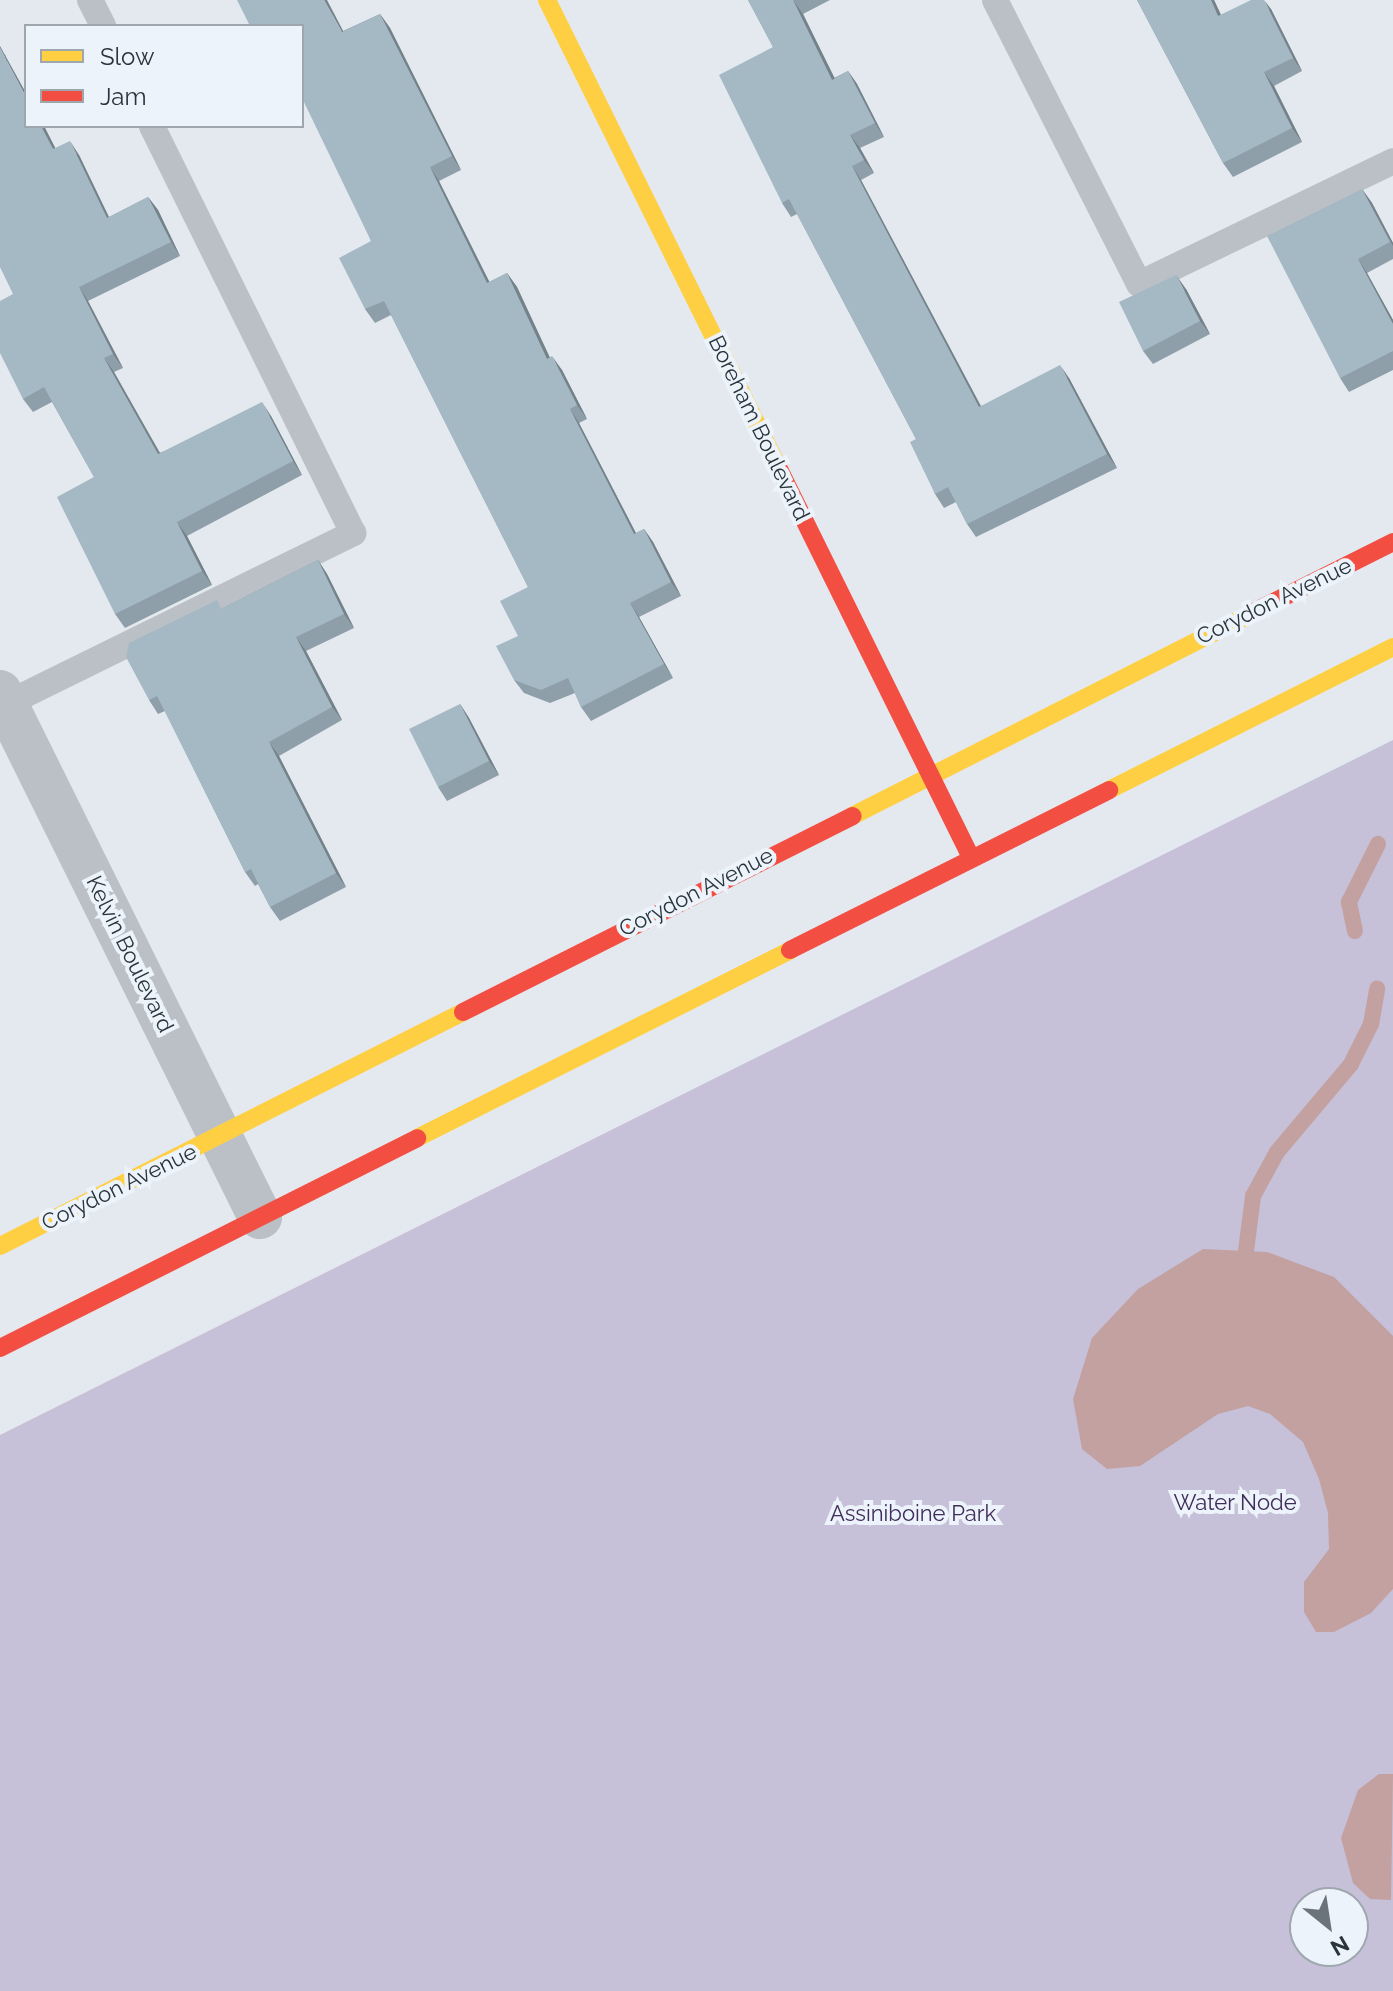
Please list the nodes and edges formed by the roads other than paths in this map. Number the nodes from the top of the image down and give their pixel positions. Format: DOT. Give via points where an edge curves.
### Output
graph roads {
  1 [pos="90,0"];
  2 [pos="547,0"];
  3 [pos="995,0"];
  4 [pos="102,24"];
  5 [pos="153,128"];
  6 [pos="1393,161"];
  7 [pos="1393,542"];
  8 [pos="1393,647"];
  9 [pos="2,701"];
  10 [pos="930,772"];
  11 [pos="970,856"];
  12 [pos="221,1136"];
  13 [pos="260,1217"];
  14 [pos="0,1246"];
  15 [pos="0,1348"];
  1 -- 4 [label="lane"];
  2 -- 10 [label="main road, Boreham Boulevard"];
  3 -- 6 [label="lane" via="1139,284"];
  5 -- 9 [label="lane" via="353,533"];
  7 -- 10 [label="main road, Corydon Avenue"];
  8 -- 11 [label="main road"];
  9 -- 12 [label="street, Kelvin Boulevard"];
  10 -- 11 [label="main road, Boreham Boulevard"];
  10 -- 12 [label="main road, Corydon Avenue"];
  11 -- 13 [label="main road"];
  12 -- 13 [label="street, Kelvin Boulevard"];
  12 -- 14 [label="main road, Corydon Avenue"];
  13 -- 15 [label="main road"];
}
